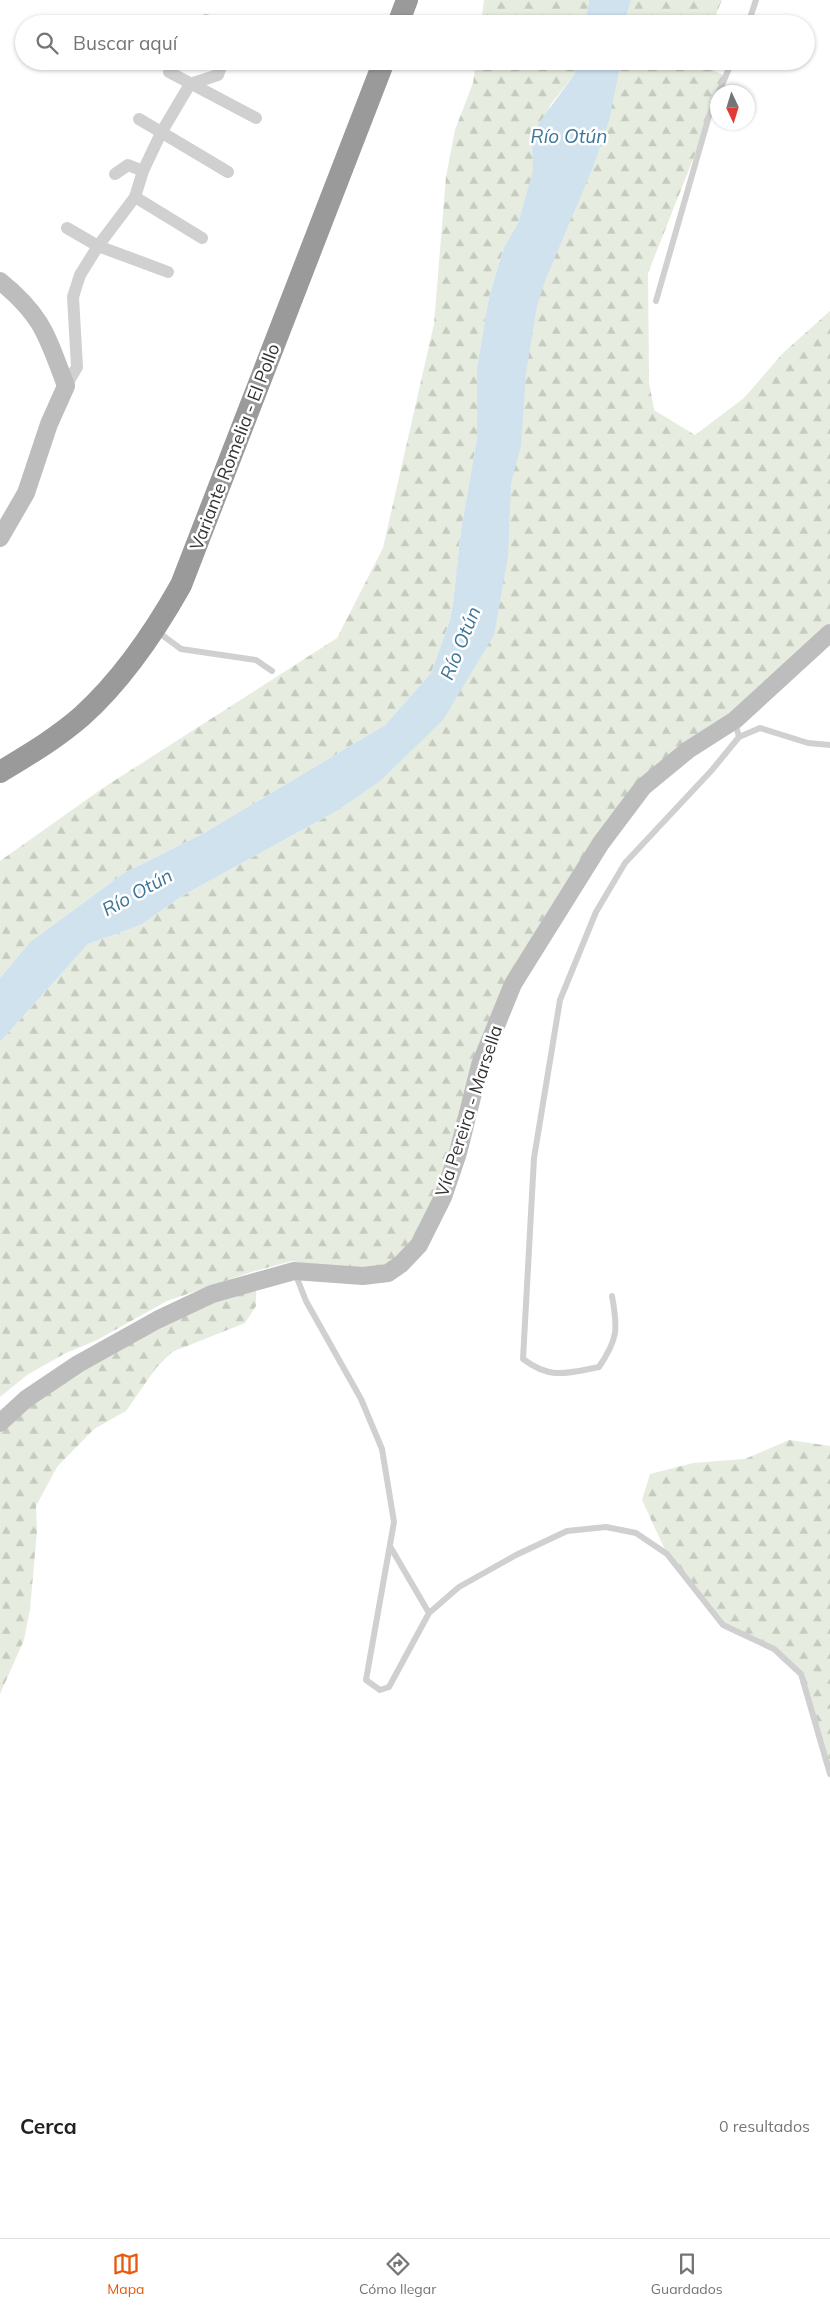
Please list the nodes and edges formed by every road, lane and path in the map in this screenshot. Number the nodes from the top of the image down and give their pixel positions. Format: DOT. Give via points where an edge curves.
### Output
graph roads {
  1 [pos="407,0"];
  2 [pos="756,0"];
  3 [pos="401,15"];
  4 [pos="751,15"];
  5 [pos="220,70"];
  6 [pos="381,70"];
  7 [pos="728,70"];
  8 [pos="169,72"];
  9 [pos="190,84"];
  10 [pos="722,85"];
  11 [pos="710,114"];
  12 [pos="139,118"];
  13 [pos="256,118"];
  14 [pos="161,133"];
  15 [pos="143,171"];
  16 [pos="228,172"];
  17 [pos="115,174"];
  18 [pos="135,197"];
  19 [pos="67,228"];
  20 [pos="202,238"];
  21 [pos="98,246"];
  22 [pos="168,272"];
  23 [pos="0,280"];
  24 [pos="656,301"];
  25 [pos="66,386"];
  26 [pos="0,538"];
  27 [pos="154,630"];
  28 [pos="830,632"];
  29 [pos="272,670"];
  30 [pos="735,720"];
  31 [pos="739,738"];
  32 [pos="830,745"];
  33 [pos="0,772"];
  34 [pos="294,1271"];
  35 [pos="612,1296"];
  36 [pos="0,1422"];
  37 [pos="391,1548"];
  38 [pos="430,1613"];
  39 [pos="830,1774"];
  1 -- 3 [label="highway"];
  2 -- 4 [label="lane"];
  5 -- 9 [label="street" via="218,74"];
  6 -- 27 [label="highway, Variante Romelia - El Pollo" via="181,585"];
  7 -- 10 [label="lane"];
  8 -- 9 [label="street"];
  9 -- 13 [label="street"];
  9 -- 14 [label="street"];
  11 -- 24 [label="lane"];
  12 -- 14 [label="street"];
  14 -- 15 [label="street"];
  14 -- 16 [label="street"];
  15 -- 17 [label="street" via="128,165"];
  15 -- 18 [label="street"];
  18 -- 20 [label="street"];
  18 -- 21 [label="street"];
  19 -- 21 [label="street"];
  21 -- 22 [label="street"];
  21 -- 25 [label="street" via="80,275 74,297 77,367"];
  23 -- 25 [label="main road" via="35,314"];
  25 -- 26 [label="main road" via="49,424 26,493"];
  27 -- 29 [label="lane" via="181,649 256,660"];
  27 -- 33 [label="highway, Variante Romelia - El Pollo" via="135,658 82,716 48,743"];
  28 -- 30 [label="main road, Vía Pereira - Marsella"];
  30 -- 31 [label="lane"];
  30 -- 34 [label="main road, Vía Pereira - Marsella" via="688,750 643,787 601,843 513,984 480,1065 458,1153 443,1197 418,1245 388,1273 364,1276"];
  31 -- 32 [label="lane" via="760,728 808,743"];
  31 -- 35 [label="lane" via="625,863 596,912 560,1000 534,1158 523,1359 538,1370 564,1374 599,1367 612,1347 616,1320"];
  34 -- 36 [label="main road, Vía Pereira - Marsella" via="212,1294 157,1320 78,1364 26,1399"];
  34 -- 37 [label="lane" via="306,1301 361,1399 382,1449 394,1522"];
  37 -- 38 [label="lane"];
  37 -- 38 [label="lane" via="366,1670 366,1680 371,1685 380,1690 392,1683"];
  38 -- 39 [label="lane" via="459,1587 567,1531 606,1527 636,1533 667,1554 723,1625 774,1649 801,1674"];
}
